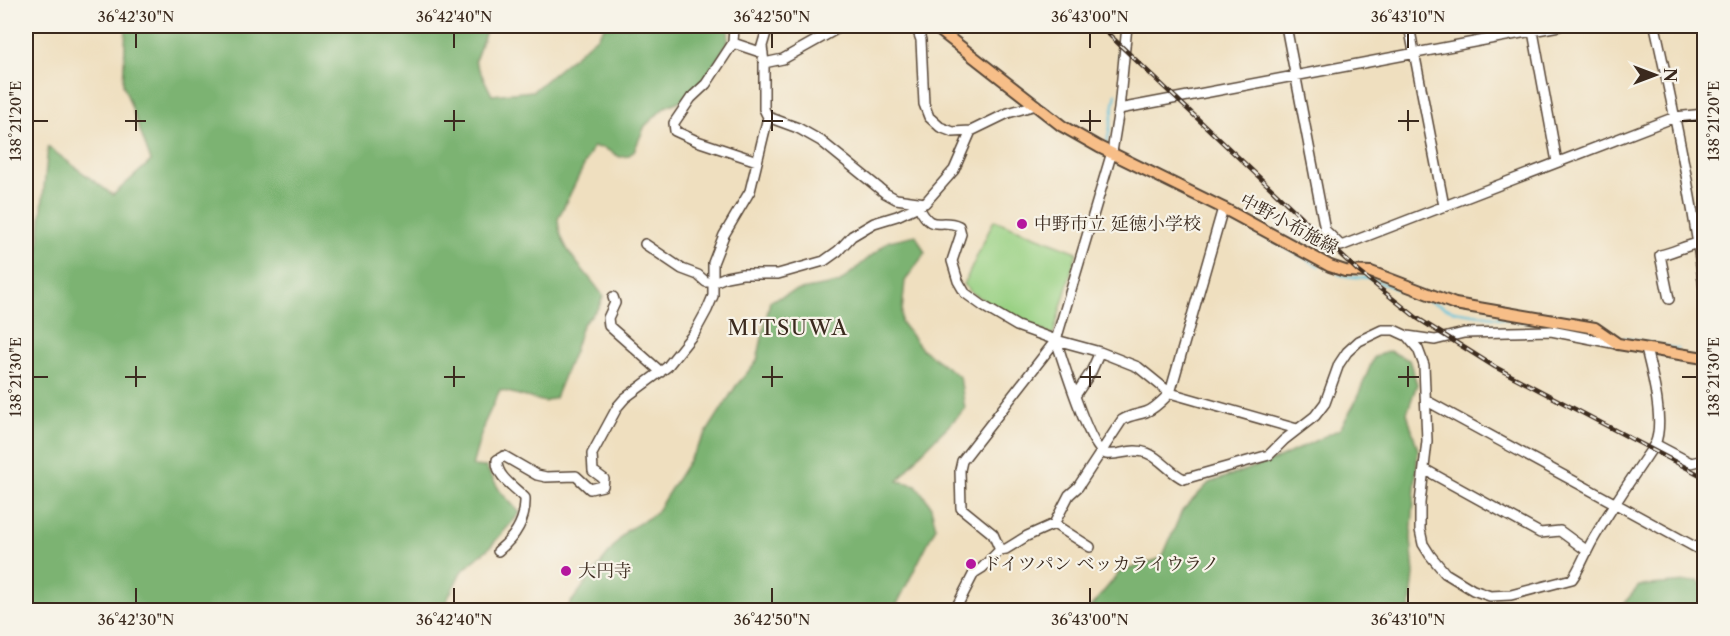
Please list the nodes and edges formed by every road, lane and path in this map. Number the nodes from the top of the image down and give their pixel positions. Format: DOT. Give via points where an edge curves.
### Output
graph roads {
  1 [pos="734,26"];
  2 [pos="768,26"];
  3 [pos="842,26"];
  4 [pos="916,26"];
  5 [pos="934,26"];
  6 [pos="1127,26"];
  7 [pos="1286,26"];
  8 [pos="1409,26"];
  9 [pos="1559,26"];
  10 [pos="1655,26"];
  11 [pos="1532,28"];
  12 [pos="733,43"];
  13 [pos="1414,52"];
  14 [pos="764,58"];
  15 [pos="1296,75"];
  16 [pos="1036,105"];
  17 [pos="1119,109"];
  18 [pos="1704,114"];
  19 [pos="768,117"];
  20 [pos="1676,117"];
  21 [pos="971,131"];
  22 [pos="1112,152"];
  23 [pos="757,160"];
  24 [pos="1557,162"];
  25 [pos="922,205"];
  26 [pos="1444,206"];
  27 [pos="1223,208"];
  28 [pos="1699,243"];
  29 [pos="645,244"];
  30 [pos="714,282"];
  31 [pos="1704,288"];
  32 [pos="613,297"];
  33 [pos="1669,299"];
  34 [pos="1407,336"];
  35 [pos="1056,340"];
  36 [pos="1618,344"];
  37 [pos="1646,348"];
  38 [pos="1100,352"];
  39 [pos="1704,358"];
  40 [pos="661,372"];
  41 [pos="1170,393"];
  42 [pos="1075,396"];
  43 [pos="1427,401"];
  44 [pos="1297,429"];
  45 [pos="1655,444"];
  46 [pos="1101,451"];
  47 [pos="1704,460"];
  48 [pos="1424,469"];
  49 [pos="1614,503"];
  50 [pos="1054,524"];
  51 [pos="1090,547"];
  52 [pos="1000,550"];
  53 [pos="1586,550"];
  54 [pos="498,552"];
  55 [pos="1704,552"];
  56 [pos="955,610"];
  1 -- 12 [label="street"];
  2 -- 14 [label="street" via="763,39"];
  3 -- 14 [label="street" via="783,59"];
  4 -- 21 [label="street" via="921,40 924,104 929,117 952,132"];
  5 -- 16 [label="main road, 中野小布施線"];
  6 -- 17 [label="street"];
  7 -- 15 [label="street"];
  8 -- 13 [label="street"];
  9 -- 11 [label="street"];
  10 -- 20 [label="street"];
  11 -- 13 [label="street"];
  11 -- 24 [label="street"];
  12 -- 14 [label="street"];
  12 -- 23 [label="street" via="674,123 675,131"];
  13 -- 15 [label="street"];
  13 -- 26 [label="street"];
  14 -- 19 [label="street" via="764,109"];
  15 -- 17 [label="street"];
  15 -- 26 [label="street" via="1325,230 1341,246"];
  16 -- 21 [label="street"];
  16 -- 22 [label="main road, 中野小布施線" via="1062,126"];
  17 -- 22 [label="street"];
  18 -- 20 [label="street"];
  19 -- 23 [label="street"];
  19 -- 25 [label="street" via="821,141 885,193"];
  20 -- 24 [label="street"];
  20 -- 28 [label="street"];
  21 -- 25 [label="street" via="954,170"];
  22 -- 27 [label="main road, 中野小布施線"];
  22 -- 35 [label="street"];
  23 -- 30 [label="street" via="750,191 717,249"];
  24 -- 26 [label="street"];
  25 -- 30 [label="street" via="874,223 824,261 778,274 742,274"];
  25 -- 35 [label="street" via="924,218 930,222 959,226 961,234 952,261 965,293 1017,326"];
  27 -- 36 [label="main road, 中野小布施線" via="1330,266 1371,272 1455,304 1594,328"];
  27 -- 41 [label="street"];
  28 -- 31 [label="street"];
  28 -- 33 [label="street" via="1660,255"];
  29 -- 30 [label="street" via="682,269 706,282"];
  30 -- 40 [label="street" via="707,310"];
  32 -- 40 [label="street" via="609,326"];
  34 -- 36 [label="street" via="1435,340 1464,333 1551,332"];
  34 -- 43 [label="street" via="1425,365"];
  34 -- 44 [label="street" via="1382,330 1359,341 1339,364 1325,403"];
  35 -- 38 [label="street"];
  35 -- 42 [label="street"];
  35 -- 52 [label="street" via="960,470 961,508 993,534"];
  36 -- 37 [label="main road, 中野小布施線"];
  37 -- 39 [label="main road, 中野小布施線"];
  37 -- 45 [label="street" via="1660,434"];
  38 -- 41 [label="street" via="1138,368"];
  38 -- 42 [label="street"];
  40 -- 54 [label="street" via="618,406 592,453 593,471 604,479 603,486 590,489 576,476 537,476 504,456 497,460 500,473 525,498 526,510 516,532"];
  41 -- 44 [label="street"];
  41 -- 46 [label="street" via="1147,412 1122,420"];
  42 -- 46 [label="street"];
  43 -- 48 [label="street"];
  43 -- 49 [label="street"];
  44 -- 46 [label="street" via="1261,459 1184,479 1143,452"];
  45 -- 47 [label="street" via="1691,463"];
  45 -- 49 [label="street"];
  46 -- 50 [label="street" via="1069,495"];
  48 -- 53 [label="street" via="1540,533 1560,531"];
  48 -- 53 [label="street" via="1420,502 1423,544 1439,568 1473,590 1490,596 1511,595 1572,579"];
  49 -- 53 [label="street"];
  49 -- 55 [label="street"];
  50 -- 51 [label="street"];
  50 -- 52 [label="street"];
  52 -- 56 [label="street" via="974,573"];
}
